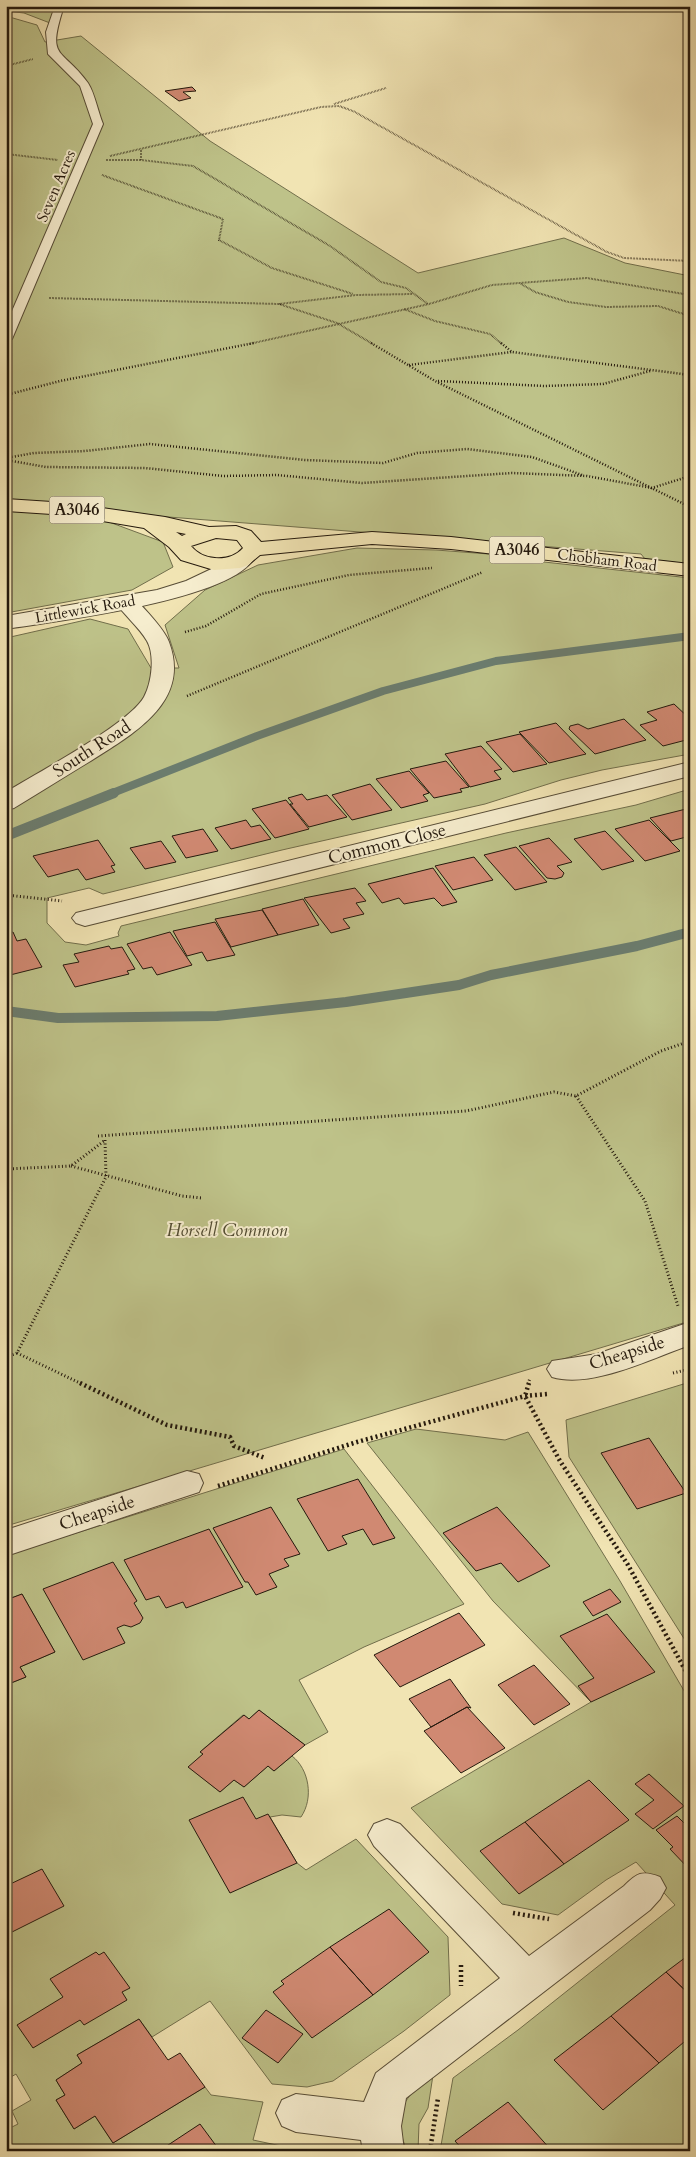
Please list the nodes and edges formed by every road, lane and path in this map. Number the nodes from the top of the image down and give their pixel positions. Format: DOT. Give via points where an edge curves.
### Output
graph roads {
  1 [pos="60,6"];
  2 [pos="386,88"];
  3 [pos="328,106"];
  4 [pos="140,150"];
  5 [pos="6,154"];
  6 [pos="142,160"];
  7 [pos="81,164"];
  8 [pos="690,261"];
  9 [pos="520,283"];
  10 [pos="414,294"];
  11 [pos="356,295"];
  12 [pos="690,295"];
  13 [pos="26,297"];
  14 [pos="279,304"];
  15 [pos="429,304"];
  16 [pos="404,309"];
  17 [pos="690,316"];
  18 [pos="337,323"];
  19 [pos="6,339"];
  20 [pos="512,352"];
  21 [pos="409,365"];
  22 [pos="653,370"];
  23 [pos="690,375"];
  24 [pos="435,381"];
  25 [pos="6,394"];
  26 [pos="6,459"];
  27 [pos="587,476"];
  28 [pos="690,476"];
  29 [pos="652,488"];
  30 [pos="6,505"];
  31 [pos="690,507"];
  32 [pos="146,522"];
  33 [pos="208,533"];
  34 [pos="238,533"];
  35 [pos="344,539"];
  36 [pos="190,554"];
  37 [pos="248,554"];
  38 [pos="434,568"];
  39 [pos="690,570"];
  40 [pos="484,572"];
  41 [pos="164,594"];
  42 [pos="126,602"];
  43 [pos="6,623"];
  44 [pos="158,640"];
  45 [pos="141,716"];
  46 [pos="690,769"];
  47 [pos="6,803"];
  48 [pos="6,895"];
  49 [pos="85,917"];
  50 [pos="690,1040"];
  51 [pos="576,1096"];
  52 [pos="98,1136"];
  53 [pos="71,1166"];
  54 [pos="6,1169"];
  55 [pos="106,1177"];
  56 [pos="202,1198"];
  57 [pos="688,1333"];
  58 [pos="17,1353"];
  59 [pos="6,1356"];
  60 [pos="690,1369"];
  61 [pos="671,1374"];
  62 [pos="530,1378"];
  63 [pos="558,1381"];
  64 [pos="525,1396"];
  65 [pos="265,1458"];
  66 [pos="202,1485"];
  67 [pos="6,1543"];
  68 [pos="690,1679"];
  69 [pos="388,1835"];
  70 [pos="647,1888"];
  71 [pos="507,1912"];
  72 [pos="560,1921"];
  73 [pos="460,1958"];
  74 [pos="526,1980"];
  75 [pos="461,1988"];
  76 [pos="438,2094"];
  77 [pos="296,2113"];
  78 [pos="382,2137"];
  79 [pos="430,2151"];
  1 -- 7 [label="lane, Seven Acres" via="51,32 53,54 84,85 98,124"];
  2 -- 3 [label="path"];
  3 -- 4 [label="path" via="197,134"];
  3 -- 8 [label="path" via="352,111 607,252 624,258"];
  4 -- 6 [label="path"];
  4 -- 7 [label="path"];
  5 -- 7 [label="path"];
  6 -- 7 [label="path"];
  6 -- 10 [label="path" via="193,166 330,246 381,282 406,288"];
  7 -- 11 [label="path" via="224,218 219,240 272,268"];
  7 -- 13 [label="lane, Seven Acres"];
  9 -- 12 [label="path" via="587,278"];
  9 -- 15 [label="path" via="492,285"];
  9 -- 17 [label="path" via="535,292 568,302 606,307 658,306"];
  10 -- 11 [label="path"];
  10 -- 15 [label="path"];
  11 -- 14 [label="path"];
  13 -- 14 [label="path"];
  13 -- 19 [label="lane, Seven Acres"];
  14 -- 18 [label="path"];
  15 -- 16 [label="path"];
  16 -- 18 [label="path"];
  16 -- 20 [label="path" via="435,321 490,334"];
  18 -- 21 [label="path"];
  18 -- 25 [label="path" via="200,355"];
  20 -- 21 [label="path"];
  20 -- 22 [label="path"];
  21 -- 24 [label="path"];
  22 -- 23 [label="path"];
  22 -- 24 [label="path" via="603,384 545,386"];
  24 -- 29 [label="path"];
  26 -- 27 [label="path" via="46,467 145,468 223,476 277,475 362,483 512,473"];
  26 -- 27 [label="path" via="34,453 150,444 306,460 383,463 417,453 466,449 532,457"];
  27 -- 29 [label="path"];
  28 -- 29 [label="path"];
  29 -- 31 [label="path"];
  30 -- 32 [label="main road, A3046" via="67,509"];
  32 -- 33 [label="main road, A3046"];
  32 -- 36 [label="main road, A3046" via="175,539"];
  33 -- 34 [label="main road, Chobham Road"];
  33 -- 36 [label="main road" via="192,538"];
  34 -- 35 [label="main road, Chobham Road / A3046"];
  34 -- 37 [label="main road" via="253,543"];
  35 -- 37 [label="main road, Chobham Road / A3046"];
  35 -- 39 [label="main road, Chobham Road / A3046" via="451,543"];
  36 -- 37 [label="main road, Chobham Road" via="220,564"];
  36 -- 41 [label="street" via="183,576"];
  37 -- 41 [label="street, Littlewick Road" via="233,568"];
  38 -- 44 [label="path" via="349,575 261,594 206,626"];
  40 -- 45 [label="path"];
  41 -- 42 [label="street, Littlewick Road"];
  42 -- 43 [label="street, Littlewick Road"];
  42 -- 44 [label="street"];
  44 -- 45 [label="street, South Road" via="162,679 155,699"];
  45 -- 47 [label="street, South Road"];
  46 -- 49 [label="street, Common Close"];
  48 -- 49 [label="path" via="47,898"];
  50 -- 51 [label="path" via="661,1051"];
  51 -- 52 [label="path" via="554,1092 466,1111"];
  51 -- 57 [label="path" via="645,1201"];
  53 -- 54 [label="path"];
  53 -- 55 [label="path"];
  53 -- 55 [label="path" via="105,1140"];
  55 -- 56 [label="path"];
  55 -- 58 [label="path"];
  57 -- 63 [label="street, Cheapside"];
  58 -- 59 [label="path"];
  58 -- 65 [label="path" via="167,1425 230,1437 234,1446"];
  60 -- 61 [label="path"];
  62 -- 64 [label="path"];
  63 -- 64 [label="path"];
  64 -- 66 [label="path"];
  64 -- 68 [label="path" via="560,1461 628,1565"];
  66 -- 67 [label="street, Cheapside"];
  69 -- 74 [label="street"];
  70 -- 74 [label="street"];
  71 -- 72 [label="path"];
  73 -- 75 [label="path"];
  74 -- 78 [label="street" via="390,2086 384,2102"];
  76 -- 79 [label="path"];
  77 -- 78 [label="street"];
}
